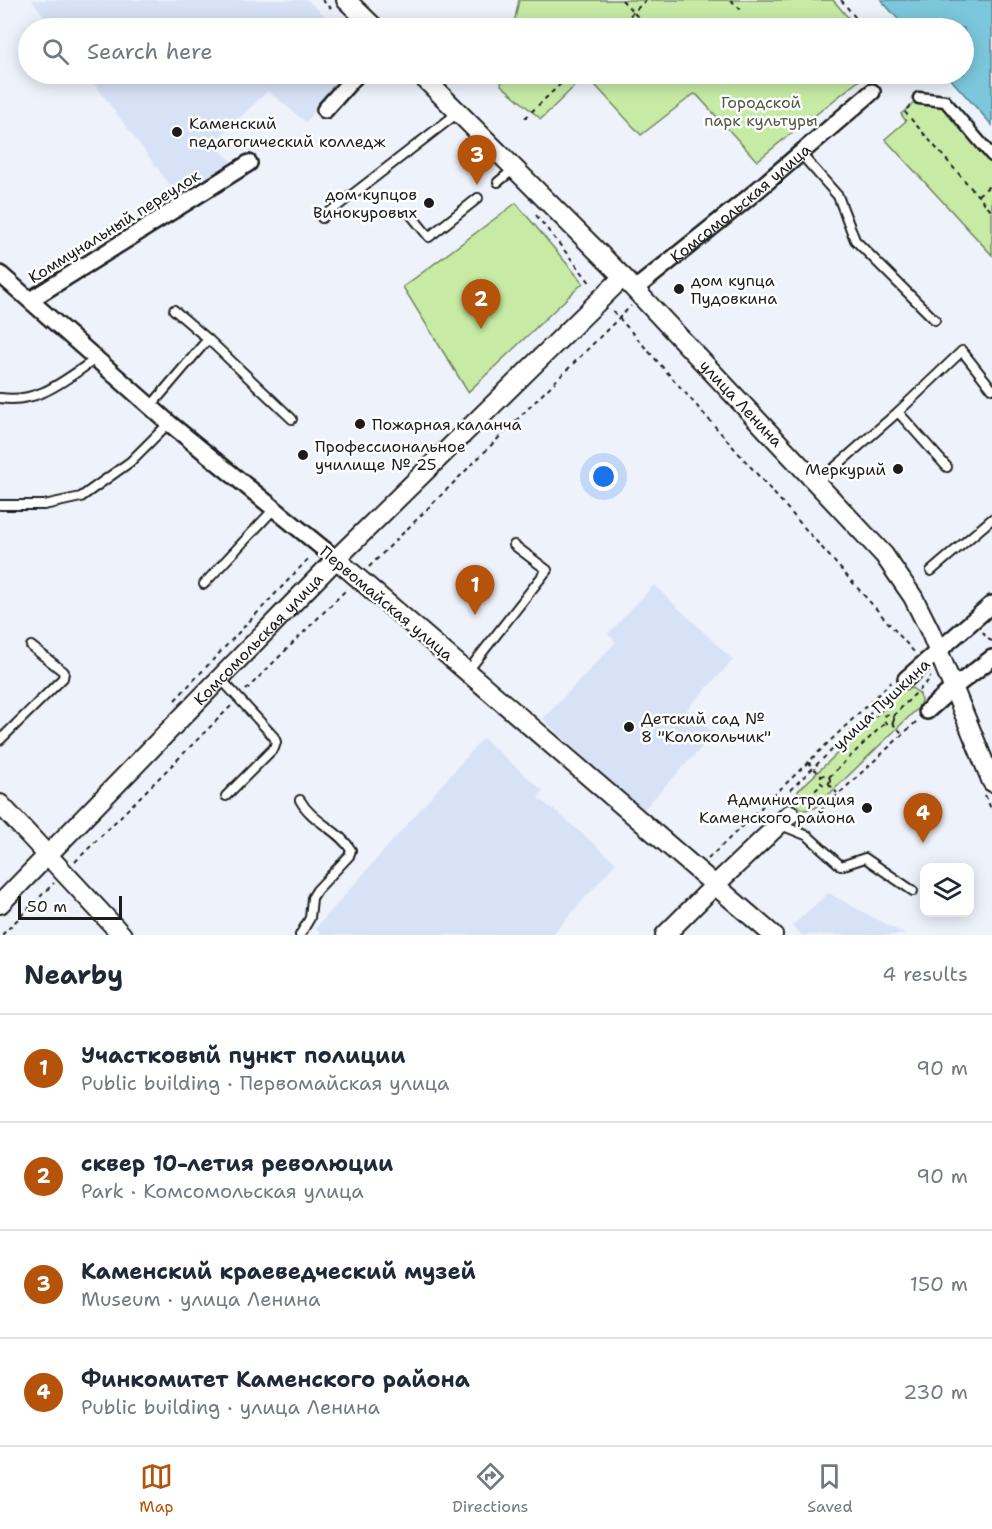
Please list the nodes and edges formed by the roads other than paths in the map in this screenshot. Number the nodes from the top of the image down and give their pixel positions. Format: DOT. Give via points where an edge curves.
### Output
graph roads {
  1 [pos="346,0"];
  2 [pos="365,18"];
  3 [pos="348,84"];
  4 [pos="430,84"];
  5 [pos="872,92"];
  6 [pos="919,98"];
  7 [pos="325,110"];
  8 [pos="459,112"];
  9 [pos="800,153"];
  10 [pos="992,156"];
  11 [pos="249,163"];
  12 [pos="515,168"];
  13 [pos="498,182"];
  14 [pos="478,198"];
  15 [pos="411,215"];
  16 [pos="322,218"];
  17 [pos="0,274"];
  18 [pos="633,288"];
  19 [pos="30,300"];
  20 [pos="174,310"];
  21 [pos="935,320"];
  22 [pos="208,339"];
  23 [pos="96,359"];
  24 [pos="992,388"];
  25 [pos="0,398"];
  26 [pos="150,407"];
  27 [pos="898,411"];
  28 [pos="292,419"];
  29 [pos="169,423"];
  30 [pos="947,467"];
  31 [pos="817,483"];
  32 [pos="0,505"];
  33 [pos="274,509"];
  34 [pos="992,519"];
  35 [pos="514,545"];
  36 [pos="336,559"];
  37 [pos="931,571"];
  38 [pos="204,584"];
  39 [pos="992,604"];
  40 [pos="31,646"];
  41 [pos="938,650"];
  42 [pos="992,658"];
  43 [pos="467,672"];
  44 [pos="220,678"];
  45 [pos="900,679"];
  46 [pos="953,688"];
  47 [pos="927,711"];
  48 [pos="0,740"];
  49 [pos="992,782"];
  50 [pos="226,796"];
  51 [pos="300,800"];
  52 [pos="0,804"];
  53 [pos="785,819"];
  54 [pos="48,855"];
  55 [pos="716,885"];
  56 [pos="913,891"];
  57 [pos="0,904"];
  58 [pos="122,935"];
  59 [pos="300,935"];
  60 [pos="665,935"];
  61 [pos="773,935"];
  1 -- 2 [label="street"];
  3 -- 7 [label="street"];
  4 -- 8 [label="street, улица Ленина"];
  5 -- 9 [label="street, Комсомольская улица"];
  6 -- 10 [label="street" via="945,101"];
  8 -- 12 [label="street, улица Ленина"];
  8 -- 16 [label="lane"];
  9 -- 18 [label="street, Комсомольская улица"];
  9 -- 21 [label="lane" via="838,196 855,240"];
  11 -- 19 [label="street, Коммунальный переулок"];
  12 -- 13 [label="lane"];
  12 -- 18 [label="street, улица Ленина"];
  14 -- 15 [label="lane" via="429,237"];
  17 -- 19 [label="street, Первомайская улица"];
  18 -- 31 [label="street, улица Ленина"];
  18 -- 36 [label="street, Комсомольская улица" via="602,297"];
  19 -- 23 [label="street, Первомайская улица"];
  20 -- 22 [label="lane"];
  22 -- 26 [label="lane"];
  22 -- 28 [label="lane"];
  23 -- 25 [label="lane" via="46,392 28,398"];
  23 -- 26 [label="street, Первомайская улица"];
  24 -- 27 [label="lane" via="962,351"];
  26 -- 29 [label="street, Первомайская улица"];
  27 -- 30 [label="lane"];
  27 -- 31 [label="lane"];
  29 -- 32 [label="lane" via="130,462 81,497 44,505"];
  29 -- 33 [label="street, Первомайская улица"];
  31 -- 41 [label="street, улица Ленина" via="884,555 914,597"];
  33 -- 36 [label="street, Первомайская улица"];
  33 -- 38 [label="lane"];
  34 -- 37 [label="lane"];
  35 -- 43 [label="lane" via="547,570"];
  36 -- 43 [label="street, Первомайская улица"];
  36 -- 44 [label="street, Комсомольская улица"];
  39 -- 41 [label="street, улица Пушкина"];
  40 -- 48 [label="lane" via="64,672 63,678"];
  41 -- 45 [label="street, улица Пушкина"];
  41 -- 46 [label="street, улица Ленина"];
  42 -- 46 [label="street"];
  43 -- 55 [label="street, Первомайская улица"];
  44 -- 50 [label="lane" via="276,742"];
  44 -- 54 [label="street, Комсомольская улица"];
  46 -- 47 [label="street"];
  46 -- 49 [label="street, улица Ленина"];
  51 -- 59 [label="lane" via="312,816 351,850 312,898 310,918"];
  52 -- 54 [label="street"];
  53 -- 55 [label="street"];
  53 -- 56 [label="lane" via="841,866 865,858"];
  54 -- 57 [label="street, Комсомольская улица"];
  54 -- 58 [label="street"];
  55 -- 60 [label="street"];
  55 -- 61 [label="street, Первомайская улица"];
}
